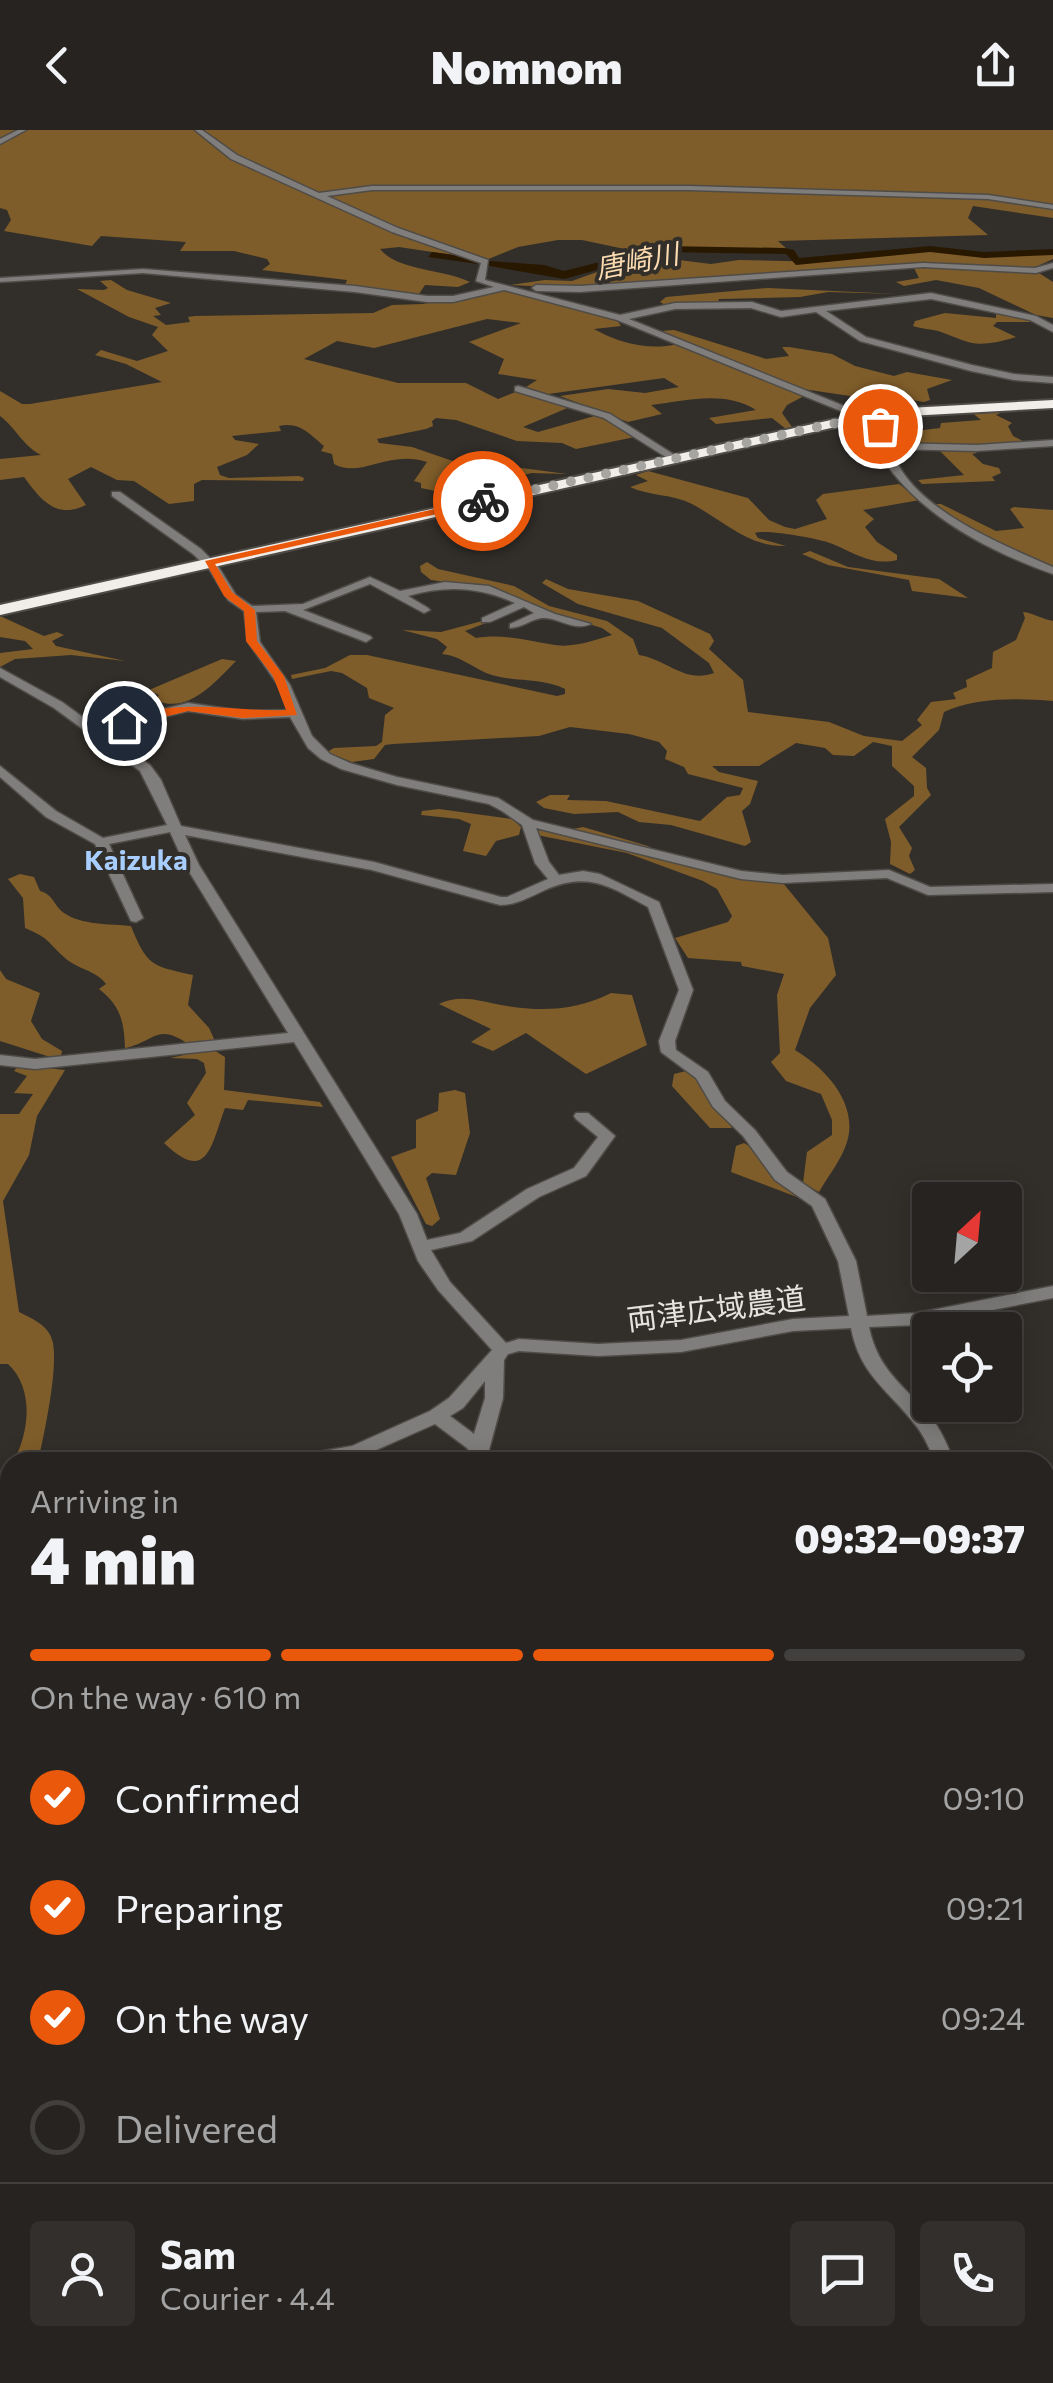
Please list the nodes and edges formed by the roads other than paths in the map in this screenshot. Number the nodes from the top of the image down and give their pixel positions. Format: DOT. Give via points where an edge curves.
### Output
graph roads {
  1 [pos="24,130"];
  2 [pos="198,130"];
  3 [pos="0,142"];
  4 [pos="320,195"];
  5 [pos="1053,206"];
  6 [pos="1053,265"];
  7 [pos="0,280"];
  8 [pos="510,289"];
  9 [pos="818,310"];
  10 [pos="620,318"];
  11 [pos="1053,329"];
  12 [pos="1053,380"];
  13 [pos="518,388"];
  14 [pos="1053,404"];
  15 [pos="866,418"];
  16 [pos="1053,444"];
  17 [pos="888,446"];
  18 [pos="676,458"];
  19 [pos="116,494"];
  20 [pos="209,563"];
  21 [pos="1053,571"];
  22 [pos="399,596"];
  23 [pos="524,604"];
  24 [pos="289,609"];
  25 [pos="0,610"];
  26 [pos="250,610"];
  27 [pos="424,610"];
  28 [pos="542,614"];
  29 [pos="486,620"];
  30 [pos="585,624"];
  31 [pos="514,626"];
  32 [pos="366,638"];
  33 [pos="0,672"];
  34 [pos="293,713"];
  35 [pos="92,731"];
  36 [pos="0,770"];
  37 [pos="528,826"];
  38 [pos="175,828"];
  39 [pos="101,842"];
  40 [pos="556,880"];
  41 [pos="1053,888"];
  42 [pos="136,918"];
  43 [pos="296,1038"];
  44 [pos="0,1060"];
  45 [pos="582,1116"];
  46 [pos="422,1246"];
  47 [pos="1053,1292"];
  48 [pos="856,1320"];
  49 [pos="498,1356"];
  50 [pos="437,1416"];
  51 [pos="356,1452"];
  52 [pos="478,1452"];
  53 [pos="483,1452"];
  54 [pos="941,1452"];
  1 -- 3 [label="street"];
  2 -- 4 [label="street" via="234,156"];
  4 -- 5 [label="street" via="372,188 712,186 972,194"];
  4 -- 8 [label="street" via="486,262 480,281"];
  6 -- 8 [label="street" via="1036,271 923,265"];
  7 -- 8 [label="street" via="143,272 427,299"];
  8 -- 10 [label="street"];
  9 -- 10 [label="street" via="775,314 752,305 692,306"];
  9 -- 11 [label="street" via="931,296 1033,318"];
  9 -- 12 [label="street" via="863,339 1014,377"];
  10 -- 15 [label="street"];
  13 -- 18 [label="street" via="607,416"];
  14 -- 15 [label="highway"];
  15 -- 17 [label="street" via="880,426"];
  15 -- 18 [label="highway"];
  16 -- 17 [label="street"];
  17 -- 21 [label="street" via="896,470 930,507"];
  18 -- 20 [label="highway"];
  19 -- 20 [label="street"];
  20 -- 25 [label="highway"];
  20 -- 26 [label="street" via="228,594"];
  22 -- 23 [label="street" via="446,582"];
  22 -- 24 [label="street" via="370,580"];
  22 -- 27 [label="street"];
  23 -- 28 [label="street"];
  23 -- 29 [label="street"];
  24 -- 26 [label="street"];
  24 -- 32 [label="street"];
  26 -- 34 [label="street" via="252,641 278,676"];
  28 -- 30 [label="street"];
  28 -- 31 [label="street"];
  33 -- 35 [label="street"];
  34 -- 35 [label="street" via="188,707"];
  34 -- 37 [label="street" via="316,750 335,761 493,802"];
  35 -- 38 [label="street" via="145,768"];
  36 -- 39 [label="street" via="51,814"];
  37 -- 40 [label="street"];
  37 -- 41 [label="street" via="742,875 888,874 928,891"];
  38 -- 39 [label="street"];
  38 -- 40 [label="street" via="374,866 500,901"];
  38 -- 43 [label="street"];
  39 -- 42 [label="street"];
  40 -- 48 [label="street" via="598,876 654,905 686,990 669,1052 702,1075 781,1176 818,1203 847,1261"];
  43 -- 44 [label="street" via="34,1064"];
  43 -- 46 [label="street"];
  45 -- 46 [label="street" via="607,1136 580,1172 533,1193 466,1237"];
  46 -- 49 [label="street"];
  47 -- 48 [label="street, 両津広域農道" via="918,1320"];
  48 -- 49 [label="street, 両津広域農道" via="664,1347 520,1345"];
  48 -- 54 [label="street" via="878,1373 927,1425"];
  49 -- 50 [label="street"];
  49 -- 53 [label="street"];
  50 -- 51 [label="street"];
  50 -- 52 [label="street"];
}
